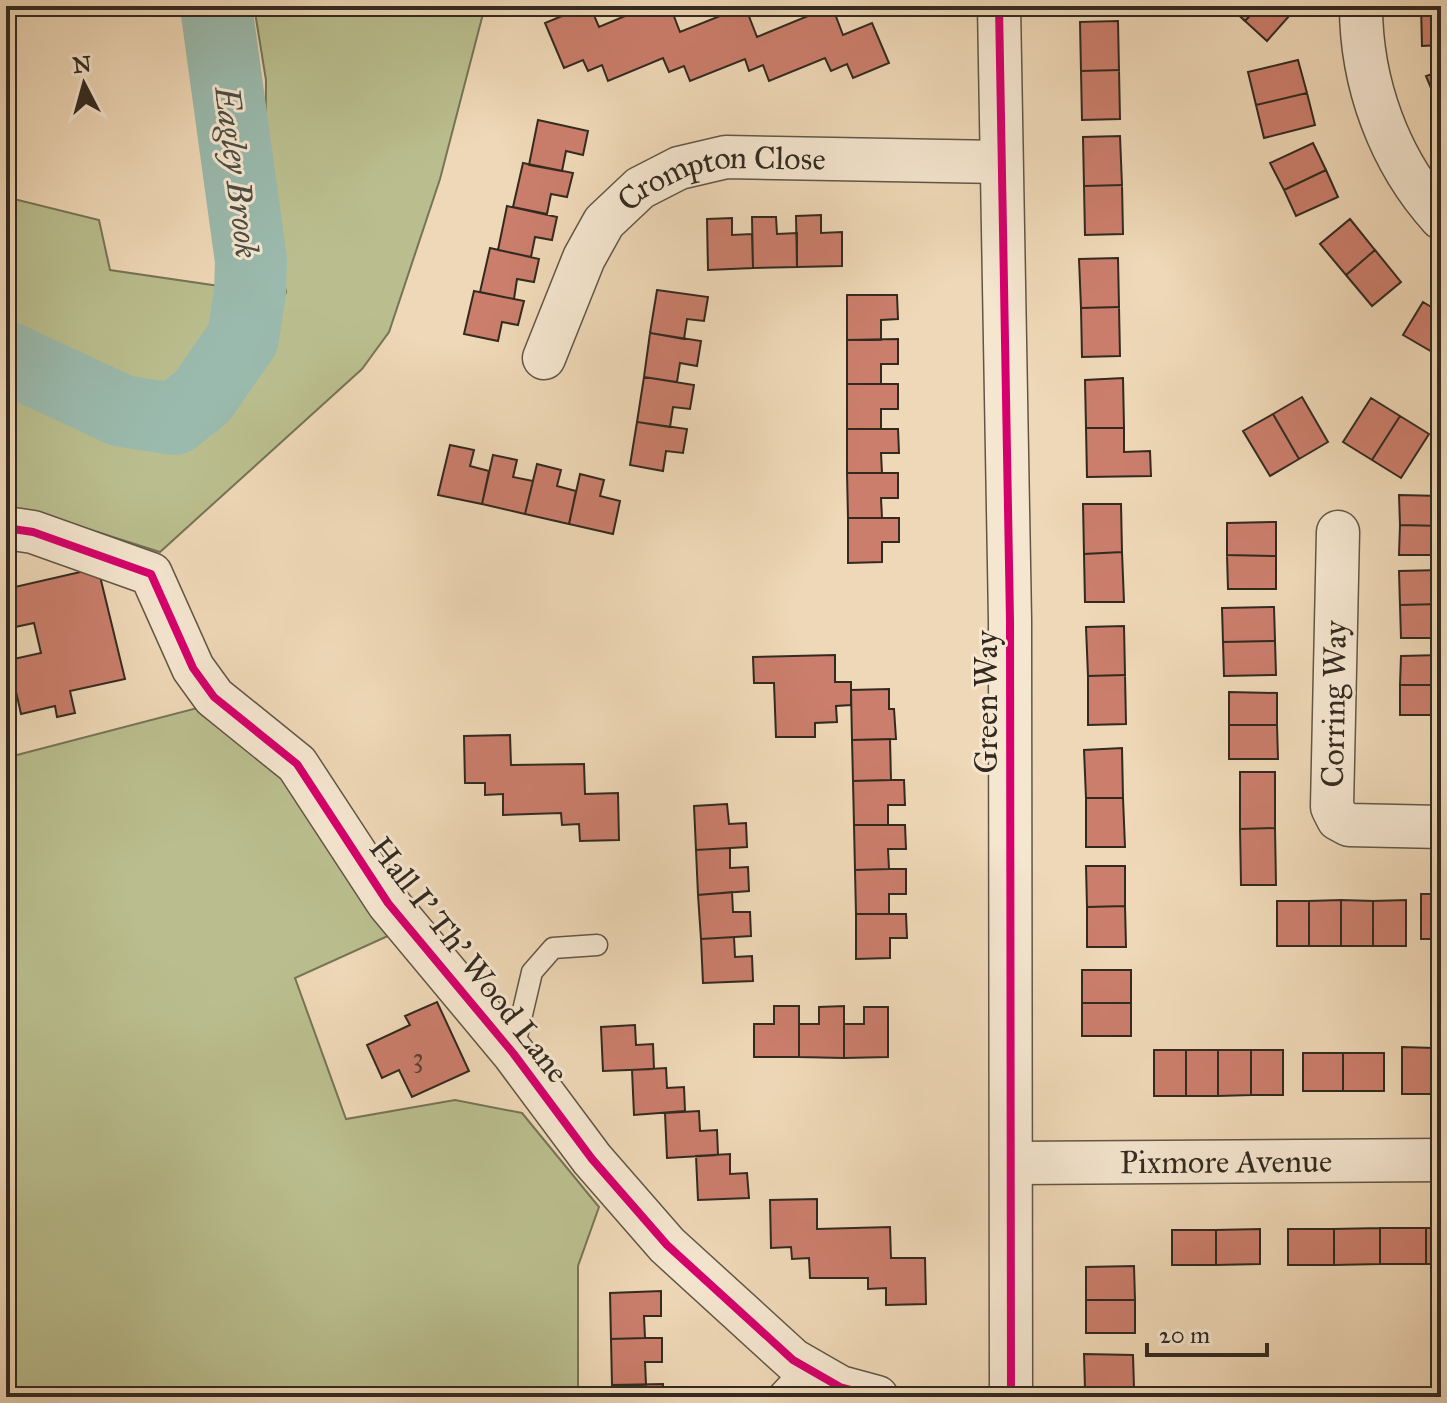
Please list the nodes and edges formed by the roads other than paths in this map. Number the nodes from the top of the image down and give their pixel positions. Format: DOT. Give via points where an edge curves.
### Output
graph roads {
  1 [pos="999,6"];
  2 [pos="1361,6"];
  3 [pos="1000,162"];
  4 [pos="1441,218"];
  5 [pos="544,358"];
  6 [pos="6,528"];
  7 [pos="1338,532"];
  8 [pos="1441,827"];
  9 [pos="597,945"];
  10 [pos="513,1053"];
  11 [pos="1441,1160"];
  12 [pos="1012,1163"];
  13 [pos="790,1382"];
  14 [pos="877,1397"];
  15 [pos="1011,1397"];
  1 -- 3 [label="street, Green Way"];
  2 -- 4 [label="street" via="1365,59 1382,125 1420,195"];
  3 -- 5 [label="street, Crompton Close" via="726,157 679,168 640,188 604,222"];
  3 -- 12 [label="street, Green Way" via="1010,620"];
  6 -- 10 [label="street, Hall I' Th' Wood Lane" via="33,532 151,574 193,668 214,697 297,764 388,903"];
  7 -- 8 [label="street, Corring Way" via="1332,807 1349,825"];
  9 -- 10 [label="lane" via="553,948 532,972"];
  10 -- 13 [label="street, Hall I' Th' Wood Lane" via="592,1159 667,1245 793,1360"];
  11 -- 12 [label="street, Pixmore Avenue"];
  12 -- 15 [label="street, Green Way"];
  13 -- 14 [label="street, Hall I' Th' Wood Lane"];
}
